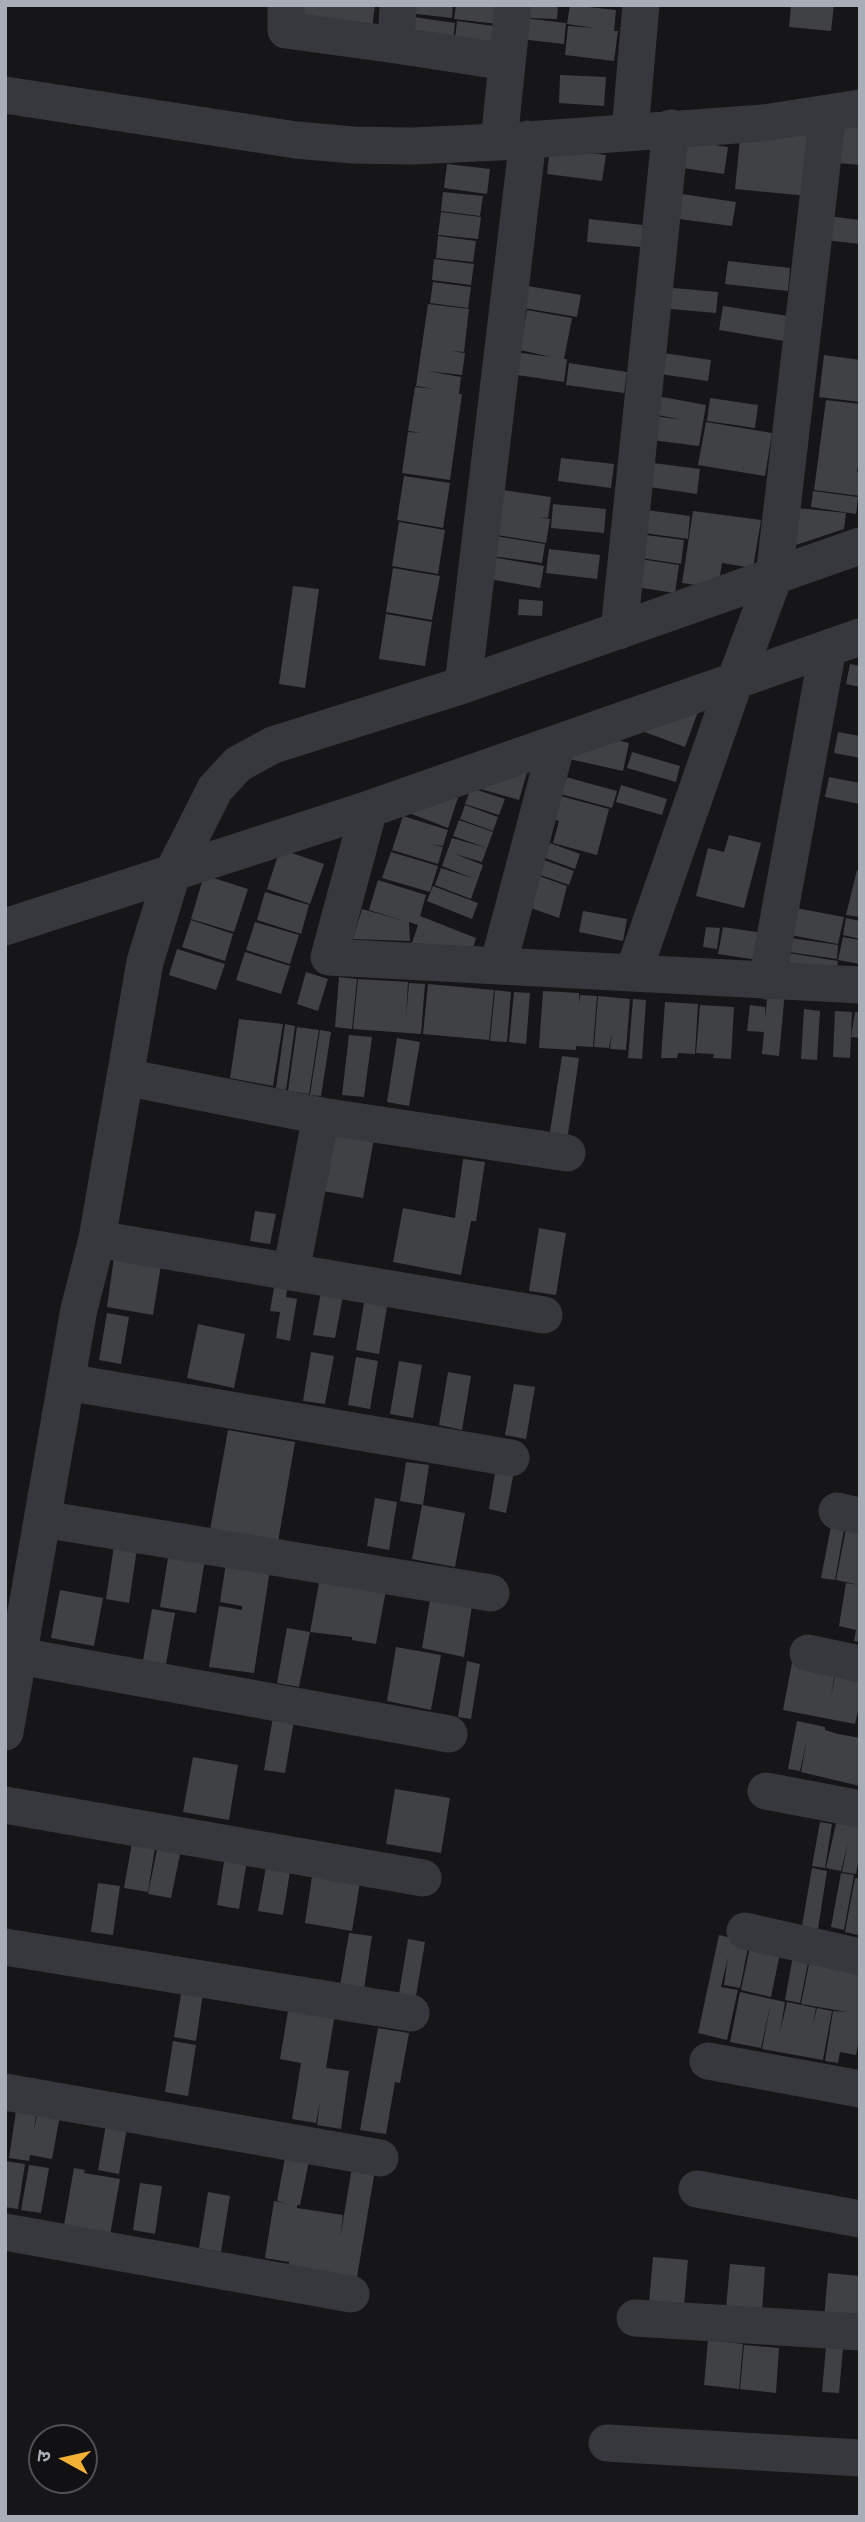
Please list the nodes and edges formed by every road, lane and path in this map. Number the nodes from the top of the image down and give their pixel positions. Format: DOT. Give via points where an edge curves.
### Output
graph roads {
  1 [pos="286,5"];
  2 [pos="398,5"];
  3 [pos="513,5"];
  4 [pos="641,5"];
  5 [pos="396,45"];
  6 [pos="507,62"];
  7 [pos="5,95"];
  8 [pos="844,110"];
  9 [pos="671,128"];
  10 [pos="630,131"];
  11 [pos="514,140"];
  12 [pos="860,546"];
  13 [pos="774,577"];
  14 [pos="619,631"];
  15 [pos="844,642"];
  16 [pos="735,681"];
  17 [pos="463,685"];
  18 [pos="557,743"];
  19 [pos="369,809"];
  20 [pos="172,874"];
  21 [pos="5,927"];
  22 [pos="498,966"];
  23 [pos="633,973"];
  24 [pos="766,981"];
  25 [pos="860,985"];
  26 [pos="125,1077"];
  27 [pos="321,1116"];
  28 [pos="567,1153"];
  29 [pos="97,1239"];
  30 [pos="290,1272"];
  31 [pos="544,1315"];
  32 [pos="67,1382"];
  33 [pos="511,1458"];
  34 [pos="43,1519"];
  35 [pos="491,1593"];
  36 [pos="808,1653"];
  37 [pos="19,1656"];
  38 [pos="860,1664"];
  39 [pos="5,1732"];
  40 [pos="449,1734"];
  41 [pos="766,1791"];
  42 [pos="5,1805"];
  43 [pos="860,1809"];
  44 [pos="423,1878"];
  45 [pos="745,1931"];
  46 [pos="5,1947"];
  47 [pos="860,1957"];
  48 [pos="411,2013"];
  49 [pos="708,2061"];
  50 [pos="860,2089"];
  51 [pos="5,2092"];
  52 [pos="380,2158"];
  53 [pos="697,2189"];
  54 [pos="860,2219"];
  55 [pos="5,2232"];
  56 [pos="351,2294"];
  57 [pos="635,2318"];
  58 [pos="860,2332"];
  59 [pos="607,2443"];
  60 [pos="860,2458"];
  1 -- 5 [label="street" via="286,30"];
  2 -- 5 [label="street"];
  3 -- 6 [label="street"];
  4 -- 10 [label="street"];
  5 -- 6 [label="street"];
  6 -- 11 [label="street"];
  7 -- 11 [label="street" via="296,140 401,146"];
  8 -- 9 [label="street" via="764,122"];
  8 -- 13 [label="street"];
  9 -- 10 [label="street"];
  9 -- 14 [label="street"];
  10 -- 11 [label="street"];
  11 -- 17 [label="street"];
  12 -- 13 [label="street"];
  13 -- 14 [label="street"];
  13 -- 16 [label="street"];
  14 -- 17 [label="street"];
  15 -- 16 [label="street"];
  15 -- 24 [label="street"];
  16 -- 18 [label="street"];
  16 -- 23 [label="street"];
  17 -- 20 [label="street" via="273,745 238,764 215,789"];
  18 -- 19 [label="street"];
  18 -- 22 [label="street"];
  19 -- 20 [label="street"];
  19 -- 22 [label="street" via="329,957"];
  20 -- 21 [label="street"];
  20 -- 26 [label="street" via="145,962"];
  22 -- 23 [label="street"];
  23 -- 24 [label="street"];
  24 -- 25 [label="street"];
  26 -- 27 [label="street"];
  26 -- 29 [label="street"];
  27 -- 28 [label="street"];
  27 -- 30 [label="street"];
  29 -- 30 [label="street"];
  29 -- 32 [label="street"];
  30 -- 31 [label="street"];
  32 -- 33 [label="street"];
  32 -- 34 [label="street"];
  34 -- 35 [label="street"];
  34 -- 37 [label="street"];
  36 -- 38 [label="street"];
  37 -- 39 [label="street"];
  37 -- 40 [label="street"];
  41 -- 43 [label="street"];
  42 -- 44 [label="street"];
  45 -- 47 [label="street"];
  46 -- 48 [label="street"];
  49 -- 50 [label="street"];
  51 -- 52 [label="street"];
  53 -- 54 [label="street"];
  55 -- 56 [label="street"];
  57 -- 58 [label="street"];
  59 -- 60 [label="street"];
}
